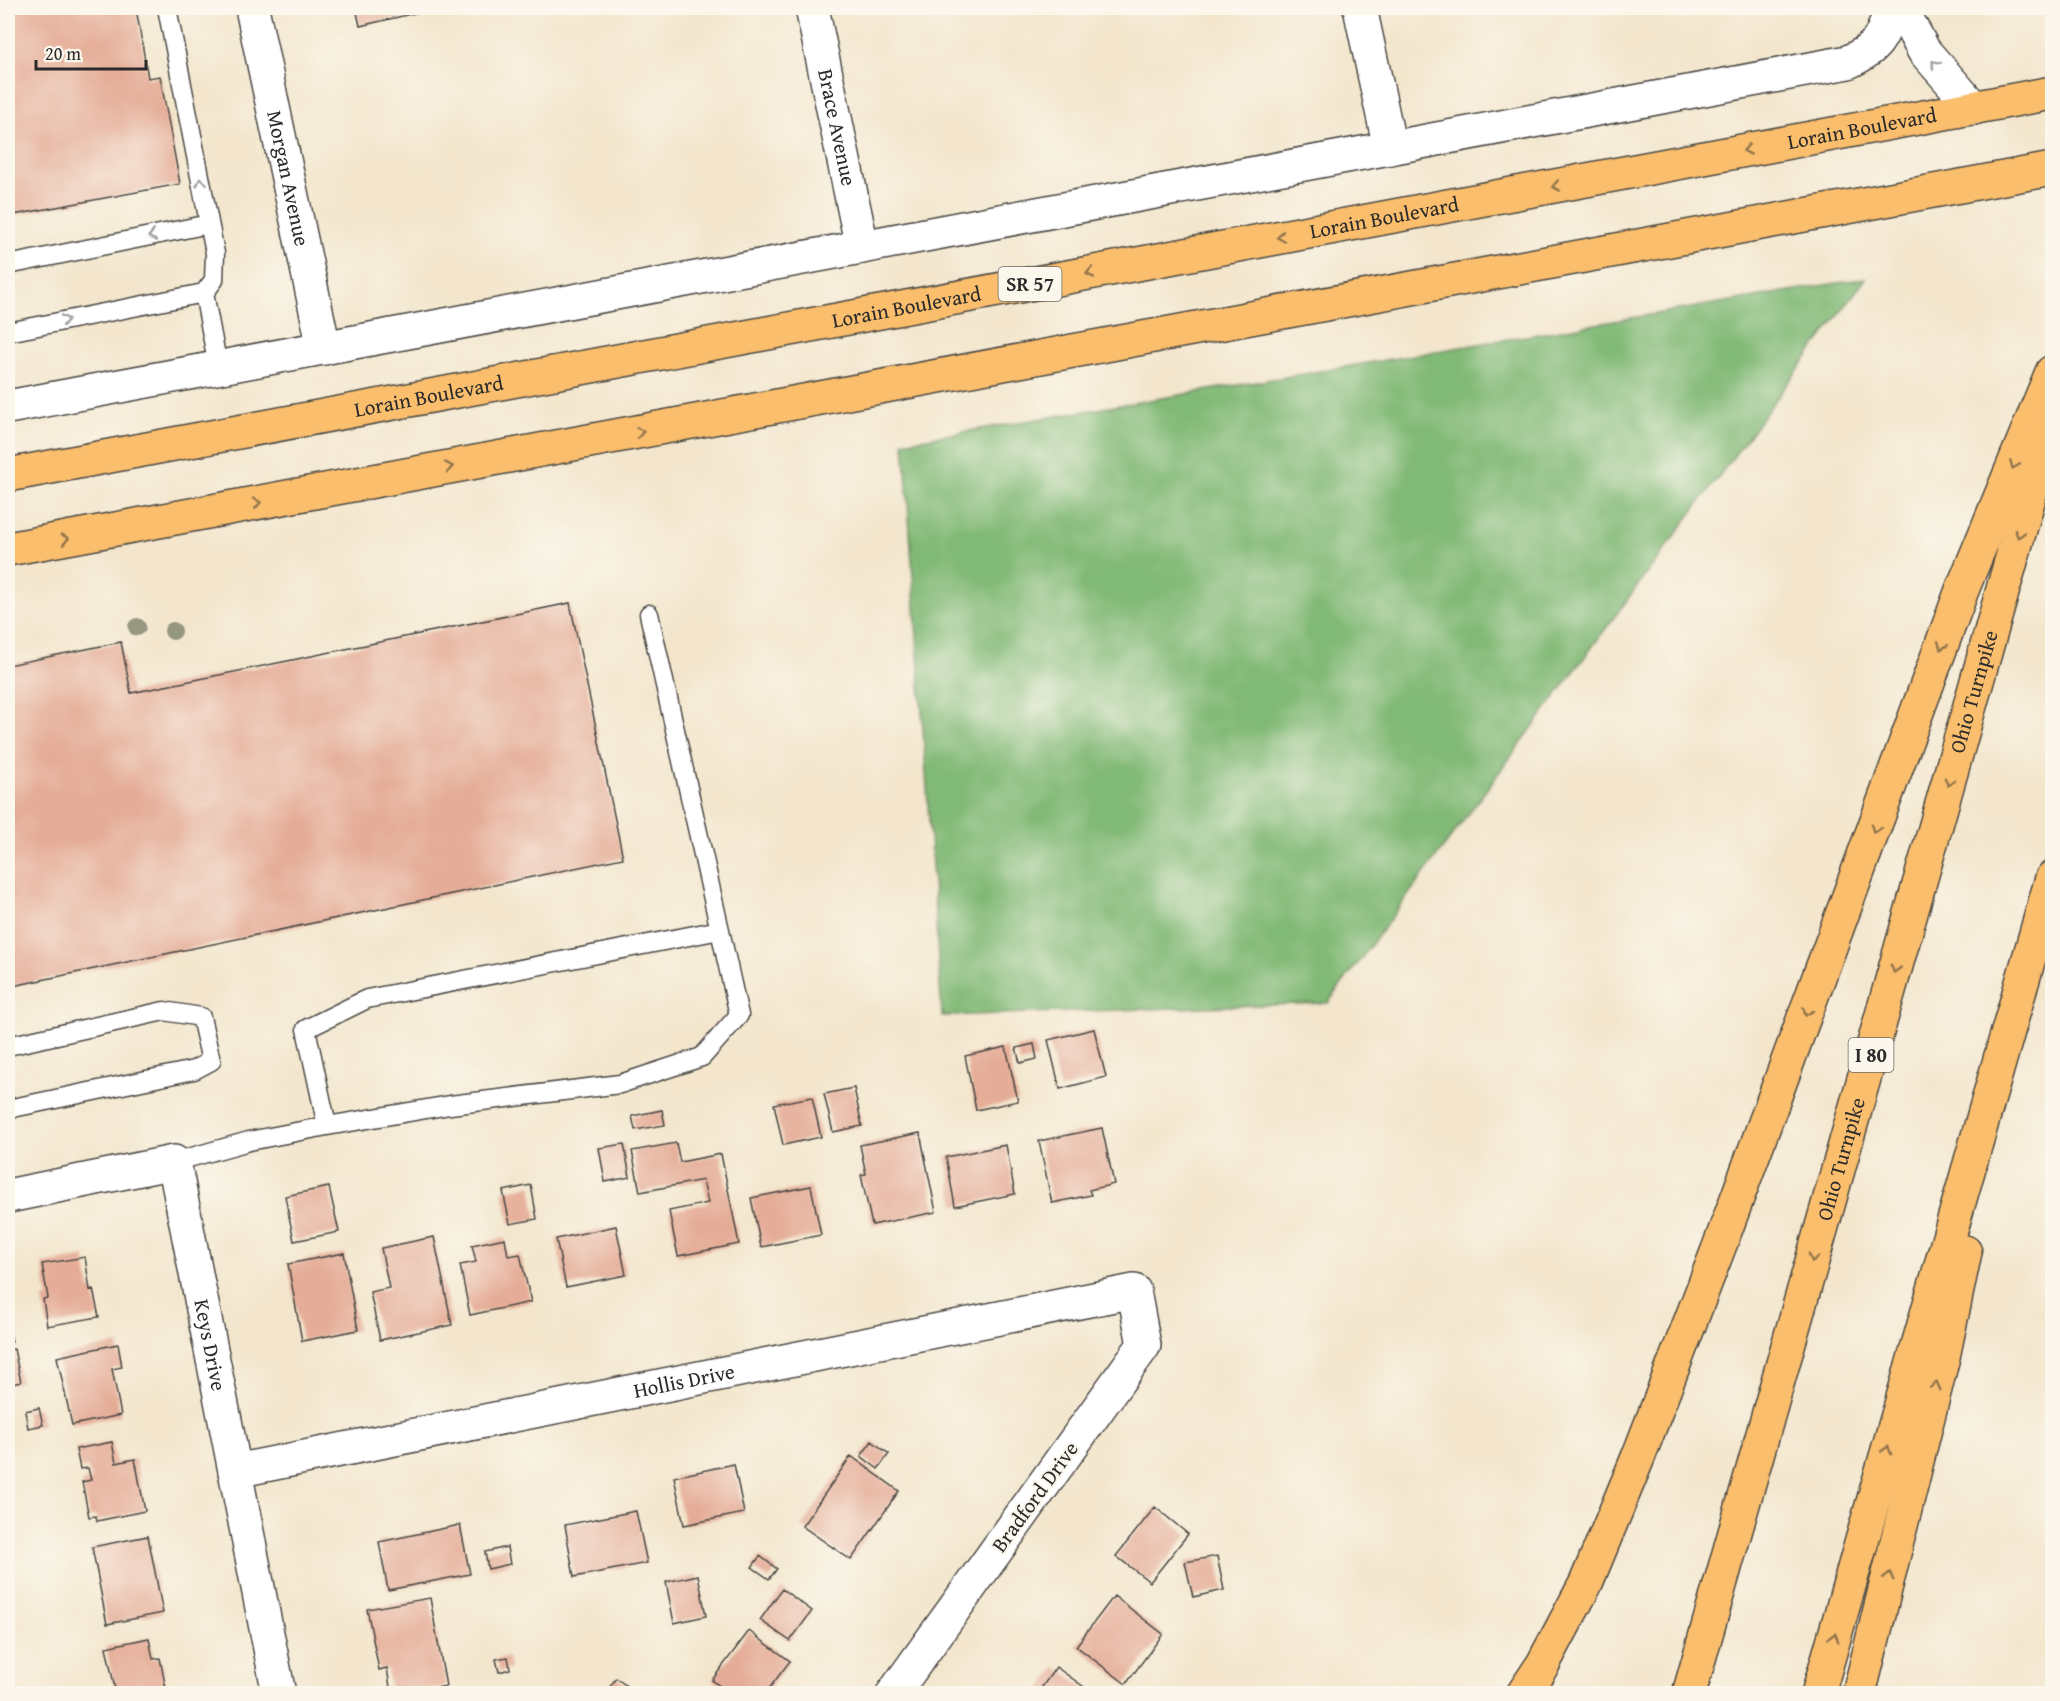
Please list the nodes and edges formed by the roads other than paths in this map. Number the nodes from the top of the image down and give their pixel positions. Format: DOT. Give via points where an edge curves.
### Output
graph roads {
  1 [pos="167,8"];
  2 [pos="252,8"];
  3 [pos="812,8"];
  4 [pos="1360,8"];
  5 [pos="1891,8"];
  6 [pos="1901,8"];
  7 [pos="2052,93"];
  8 [pos="1974,108"];
  9 [pos="1390,148"];
  10 [pos="2052,170"];
  11 [pos="209,224"];
  12 [pos="862,247"];
  13 [pos="8,265"];
  14 [pos="204,293"];
  15 [pos="8,332"];
  16 [pos="324,348"];
  17 [pos="218,367"];
  18 [pos="2052,372"];
  19 [pos="8,405"];
  20 [pos="2052,417"];
  21 [pos="8,475"];
  22 [pos="8,549"];
  23 [pos="649,614"];
  24 [pos="2052,878"];
  25 [pos="720,930"];
  26 [pos="2024,979"];
  27 [pos="8,1046"];
  28 [pos="8,1109"];
  29 [pos="327,1126"];
  30 [pos="174,1162"];
  31 [pos="8,1196"];
  32 [pos="1134,1291"];
  33 [pos="235,1471"];
  34 [pos="279,1694"];
  35 [pos="893,1694"];
  36 [pos="1523,1694"];
  37 [pos="1689,1694"];
  38 [pos="1818,1694"];
  39 [pos="1859,1694"];
  11 -- 1 [label="lane, one-way"];
  2 -- 16 [label="street, Morgan Avenue"];
  3 -- 12 [label="street, Brace Avenue"];
  4 -- 9 [label="street"];
  5 -- 9 [label="street" via="1876,44 1866,54 1848,62"];
  8 -- 6 [label="street, one-way" via="1924,51"];
  7 -- 8 [label="highway, Lorain Boulevard / SR 57"];
  8 -- 21 [label="highway, Lorain Boulevard / SR 57, one-way"];
  9 -- 12 [label="street"];
  22 -- 10 [label="highway, one-way"];
  11 -- 13 [label="lane, one-way"];
  11 -- 14 [label="lane" via="215,253 214,279"];
  12 -- 16 [label="street"];
  15 -- 14 [label="lane, one-way"];
  14 -- 17 [label="lane"];
  16 -- 17 [label="street"];
  17 -- 19 [label="street"];
  18 -- 36 [label="highway, one-way" via="1962,590 1639,1455 1586,1583"];
  20 -- 37 [label="highway, Ohio Turnpike / I 80, one-way"];
  23 -- 25 [label="lane"];
  24 -- 26 [label="highway"];
  25 -- 29 [label="lane" via="739,1015 702,1057 620,1084 450,1105"];
  25 -- 29 [label="lane" via="367,999 306,1029"];
  38 -- 26 [label="highway, one-way"];
  39 -- 26 [label="highway, one-way" via="1943,1357"];
  27 -- 28 [label="lane" via="164,1011 201,1017 211,1061 194,1070"];
  29 -- 30 [label="lane" via="249,1141"];
  30 -- 31 [label="street"];
  30 -- 33 [label="street, Keys Drive"];
  32 -- 33 [label="street, Hollis Drive"];
  32 -- 35 [label="street, Bradford Drive" via="1144,1345"];
  33 -- 34 [label="street, Keys Drive"];
}
